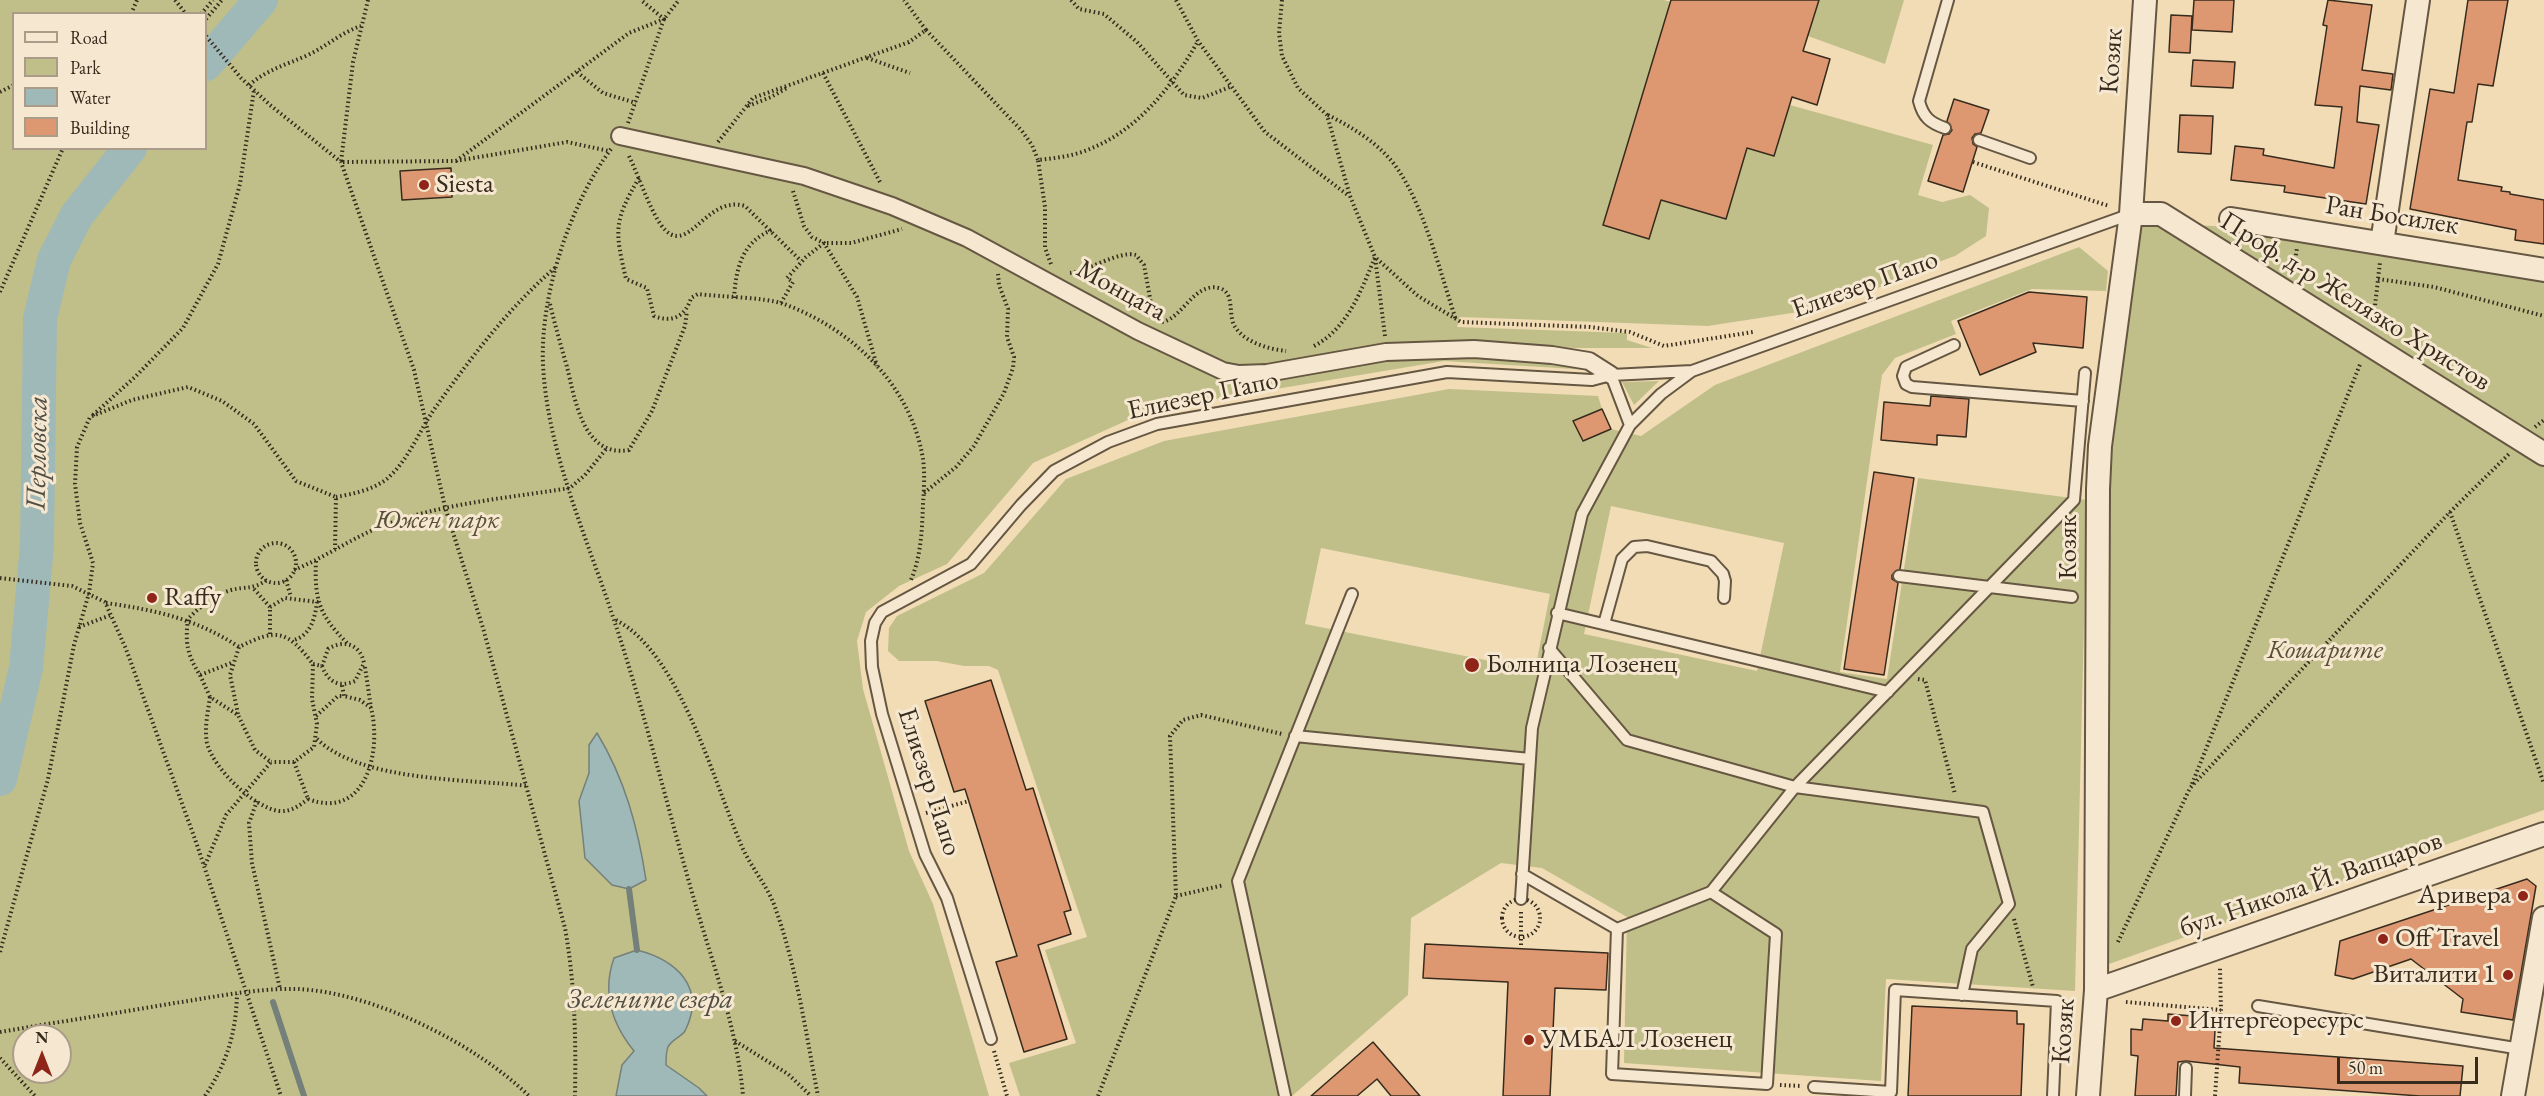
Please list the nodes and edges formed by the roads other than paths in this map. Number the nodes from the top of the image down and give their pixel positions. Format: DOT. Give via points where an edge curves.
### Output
graph roads {
  1 [pos="1948,0"];
  2 [pos="2145,0"];
  3 [pos="2418,0"];
  4 [pos="1945,128"];
  5 [pos="620,136"];
  6 [pos="1979,140"];
  7 [pos="2030,158"];
  8 [pos="2131,214"];
  9 [pos="2231,219"];
  10 [pos="2382,243"];
  11 [pos="2544,270"];
  12 [pos="1954,345"];
  13 [pos="1692,371"];
  14 [pos="2085,373"];
  15 [pos="1611,375"];
  16 [pos="2083,401"];
  17 [pos="1630,425"];
  18 [pos="2544,454"];
  19 [pos="1899,576"];
  20 [pos="1989,587"];
  21 [pos="1352,594"];
  22 [pos="2072,597"];
  23 [pos="1724,598"];
  24 [pos="1557,613"];
  25 [pos="1604,624"];
  26 [pos="1549,648"];
  27 [pos="1888,692"];
  28 [pos="1295,736"];
  29 [pos="1530,759"];
  30 [pos="1795,787"];
  31 [pos="2544,834"];
  32 [pos="1522,874"];
  33 [pos="1711,892"];
  34 [pos="1521,899"];
  35 [pos="2544,918"];
  36 [pos="1617,928"];
  37 [pos="2096,990"];
  38 [pos="1962,994"];
  39 [pos="2258,1006"];
  40 [pos="991,1040"];
  41 [pos="2521,1049"];
  42 [pos="2186,1068"];
  43 [pos="1814,1087"];
  44 [pos="1284,1096"];
  45 [pos="2053,1096"];
  46 [pos="2088,1096"];
  47 [pos="2185,1096"];
  48 [pos="2513,1096"];
  1 -- 4 [label="lane" via="1919,101 1922,115"];
  2 -- 8 [label="street, Козяк"];
  3 -- 10 [label="street"];
  5 -- 15 [label="street, Монцата" via="788,173 892,206 1057,277 1138,331 1223,371 1239,374 1284,370 1386,352 1474,349 1589,361"];
  6 -- 7 [label="lane"];
  8 -- 13 [label="lane, Елиезер Папо"];
  8 -- 18 [label="street, Проф. д-р Желязко Христов" via="2161,214"];
  8 -- 37 [label="street, Козяк" via="2100,446 2098,489"];
  9 -- 10 [label="street, Ран Босилек"];
  10 -- 11 [label="street, Ран Босилек"];
  12 -- 16 [label="lane" via="1906,367 1906,384"];
  13 -- 15 [label="lane, Елиезер Папо"];
  13 -- 17 [label="lane" via="1661,394"];
  14 -- 16 [label="lane"];
  15 -- 17 [label="lane"];
  15 -- 40 [label="lane, Елиезер Папо" via="1592,380 1447,372 1157,424 1108,442 1054,471 971,564 882,612 871,642 882,714 925,854 946,898"];
  16 -- 20 [label="lane" via="2074,500"];
  17 -- 24 [label="lane" via="1582,514"];
  19 -- 20 [label="lane"];
  20 -- 22 [label="lane"];
  20 -- 27 [label="lane"];
  21 -- 28 [label="lane"];
  23 -- 25 [label="lane" via="1723,574 1711,561 1647,546 1634,548 1622,559"];
  24 -- 25 [label="lane"];
  24 -- 26 [label="lane"];
  25 -- 27 [label="lane"];
  26 -- 29 [label="lane" via="1532,728"];
  26 -- 30 [label="lane" via="1627,740"];
  27 -- 30 [label="lane"];
  28 -- 29 [label="lane"];
  28 -- 44 [label="lane" via="1238,881"];
  29 -- 32 [label="lane"];
  30 -- 33 [label="lane"];
  30 -- 38 [label="lane" via="1983,812 2009,904 1972,949"];
  31 -- 37 [label="street, бул. Никола Й. Вапцаров"];
  32 -- 34 [label="lane"];
  32 -- 36 [label="lane"];
  33 -- 36 [label="lane"];
  33 -- 36 [label="lane" via="1776,934 1767,1084 1611,1074"];
  35 -- 41 [label="street"];
  37 -- 46 [label="street, Козяк"];
  38 -- 43 [label="lane" via="1895,990 1891,1092"];
  38 -- 45 [label="lane" via="2057,1001"];
  39 -- 41 [label="lane"];
  41 -- 48 [label="street"];
  42 -- 47 [label="lane"];
}
